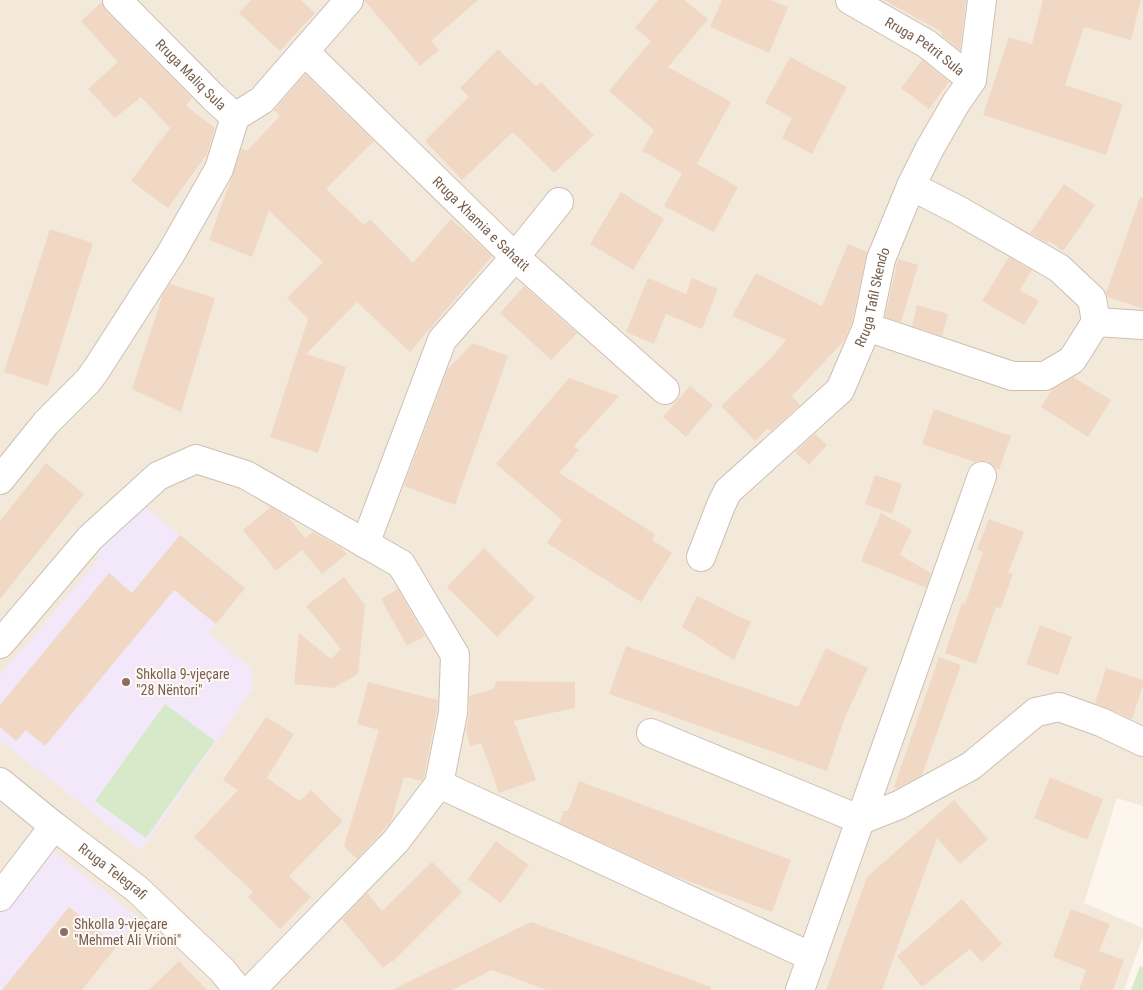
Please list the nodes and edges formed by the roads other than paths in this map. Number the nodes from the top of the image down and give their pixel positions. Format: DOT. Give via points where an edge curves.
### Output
graph roads {
  1 [pos="117,0"];
  2 [pos="349,0"];
  3 [pos="850,0"];
  4 [pos="982,0"];
  5 [pos="305,52"];
  6 [pos="972,80"];
  7 [pos="235,117"];
  8 [pos="911,186"];
  9 [pos="560,202"];
  10 [pos="515,257"];
  11 [pos="1096,322"];
  12 [pos="1143,325"];
  13 [pos="867,326"];
  14 [pos="665,390"];
  15 [pos="982,476"];
  16 [pos="0,480"];
  17 [pos="365,544"];
  18 [pos="701,557"];
  19 [pos="0,644"];
  20 [pos="650,732"];
  21 [pos="1143,742"];
  22 [pos="0,782"];
  23 [pos="439,784"];
  24 [pos="861,820"];
  25 [pos="54,826"];
  26 [pos="0,897"];
  27 [pos="812,957"];
  28 [pos="238,990"];
  29 [pos="252,990"];
  30 [pos="800,990"];
  1 -- 7 [label="street, Rruga Maliq Sula"];
  2 -- 5 [label="street, Rruga Maliq Sula"];
  3 -- 6 [label="street, Rruga Petrit Sula" via="927,44"];
  4 -- 6 [label="street, Rruga Tafil Skendo"];
  5 -- 7 [label="street, Rruga Maliq Sula" via="262,100"];
  5 -- 10 [label="street, Rruga Xhamia e Sahatit"];
  6 -- 8 [label="street, Rruga Tafil Skendo"];
  7 -- 16 [label="street" via="218,169 170,255 106,354 88,381 46,423"];
  8 -- 11 [label="street" via="1059,268 1092,299"];
  8 -- 13 [label="street, Rruga Tafil Skendo" via="882,259"];
  9 -- 10 [label="street"];
  10 -- 14 [label="street, Rruga Xhamia e Sahatit"];
  10 -- 17 [label="street" via="442,340"];
  11 -- 12 [label="street"];
  11 -- 13 [label="street" via="1072,360 1045,376 1012,376"];
  13 -- 18 [label="street, Rruga Tafil Skendo" via="840,390 728,491"];
  15 -- 24 [label="street"];
  17 -- 19 [label="street" via="246,475 196,459 158,476 90,538"];
  17 -- 23 [label="street" via="401,564 455,655 453,713"];
  20 -- 24 [label="street"];
  21 -- 24 [label="street" via="1059,707 1036,712 971,766 898,805"];
  22 -- 25 [label="street, Rruga Telegrafi"];
  23 -- 27 [label="street"];
  23 -- 29 [label="street" via="396,841"];
  24 -- 27 [label="street"];
  25 -- 26 [label="street"];
  25 -- 28 [label="street, Rruga Telegrafi" via="137,889 222,970"];
  27 -- 30 [label="street"];
}
